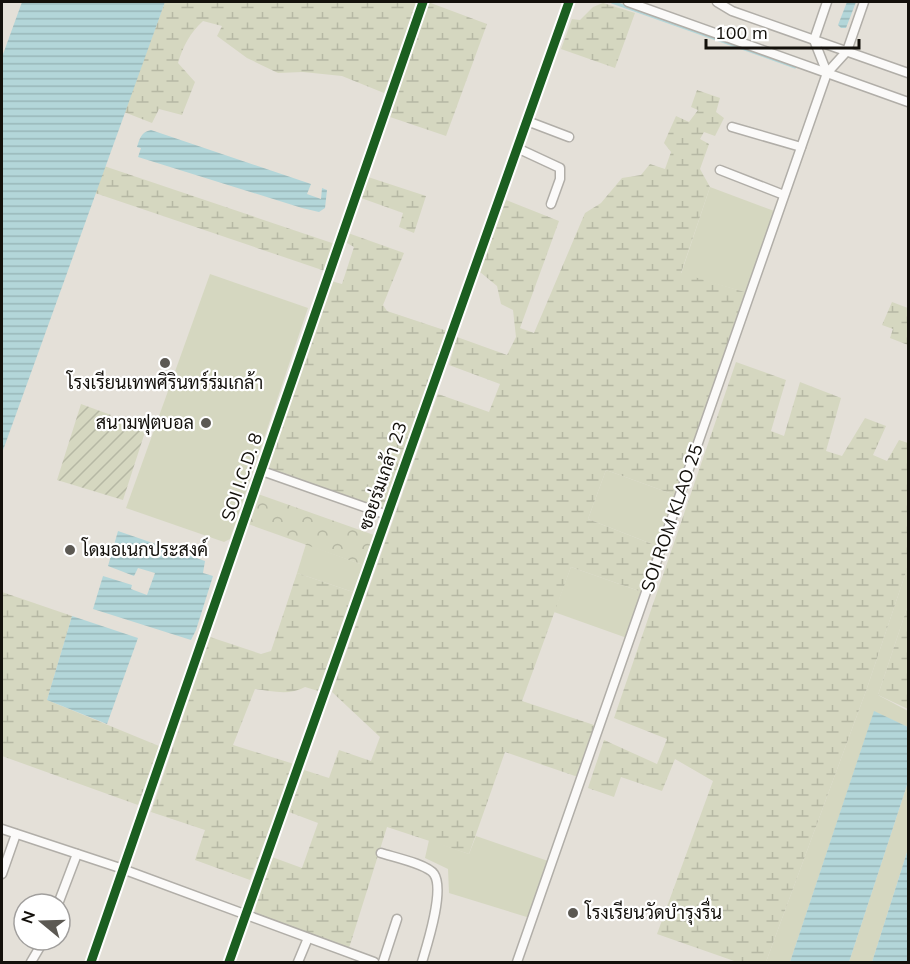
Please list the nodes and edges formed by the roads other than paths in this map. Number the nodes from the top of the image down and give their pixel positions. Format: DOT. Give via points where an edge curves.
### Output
graph roads {
  1 [pos="423,2"];
  2 [pos="569,2"];
  3 [pos="628,2"];
  4 [pos="717,2"];
  5 [pos="827,2"];
  6 [pos="864,2"];
  7 [pos="814,40"];
  8 [pos="847,51"];
  9 [pos="827,73"];
  10 [pos="909,73"];
  11 [pos="909,102"];
  12 [pos="527,121"];
  13 [pos="732,127"];
  14 [pos="569,137"];
  15 [pos="801,147"];
  16 [pos="517,148"];
  17 [pos="720,170"];
  18 [pos="784,195"];
  19 [pos="551,204"];
  20 [pos="262,471"];
  21 [pos="387,515"];
  22 [pos="2,829"];
  23 [pos="16,834"];
  24 [pos="381,853"];
  25 [pos="77,854"];
  26 [pos="124,870"];
  27 [pos="2,874"];
  28 [pos="63,892"];
  29 [pos="246,915"];
  30 [pos="397,919"];
  31 [pos="308,938"];
  32 [pos="91,963"];
  33 [pos="229,963"];
  34 [pos="298,963"];
  35 [pos="374,963"];
  36 [pos="382,963"];
  37 [pos="422,963"];
  38 [pos="517,963"];
  1 -- 20 [label="street, SOI I.C.D. 8"];
  2 -- 12 [label="street, ซอยร่มเกล้า 23"];
  3 -- 9 [label="street"];
  4 -- 7 [label="street"];
  5 -- 7 [label="street"];
  6 -- 8 [label="street"];
  7 -- 8 [label="street"];
  7 -- 9 [label="street"];
  8 -- 9 [label="street"];
  8 -- 10 [label="street"];
  9 -- 11 [label="street"];
  9 -- 15 [label="street, SOI ROM KLAO 25"];
  12 -- 14 [label="street"];
  12 -- 16 [label="street, ซอยร่มเกล้า 23"];
  13 -- 15 [label="street"];
  15 -- 18 [label="street, SOI ROM KLAO 25"];
  16 -- 19 [label="street" via="560,168"];
  16 -- 21 [label="street, ซอยร่มเกล้า 23"];
  17 -- 18 [label="street"];
  18 -- 38 [label="street, SOI ROM KLAO 25"];
  20 -- 21 [label="street"];
  20 -- 26 [label="street, SOI I.C.D. 8"];
  21 -- 29 [label="street, ซอยร่มเกล้า 23"];
  22 -- 23 [label="street"];
  23 -- 25 [label="street"];
  23 -- 27 [label="street"];
  24 -- 37 [label="street" via="434,874 436,909"];
  25 -- 26 [label="street"];
  25 -- 28 [label="street"];
  26 -- 29 [label="street"];
  26 -- 32 [label="street, SOI I.C.D. 8"];
  29 -- 31 [label="street"];
  29 -- 33 [label="street, ซอยร่มเกล้า 23"];
  30 -- 36 [label="street"];
  31 -- 34 [label="street"];
  31 -- 35 [label="street"];
}
